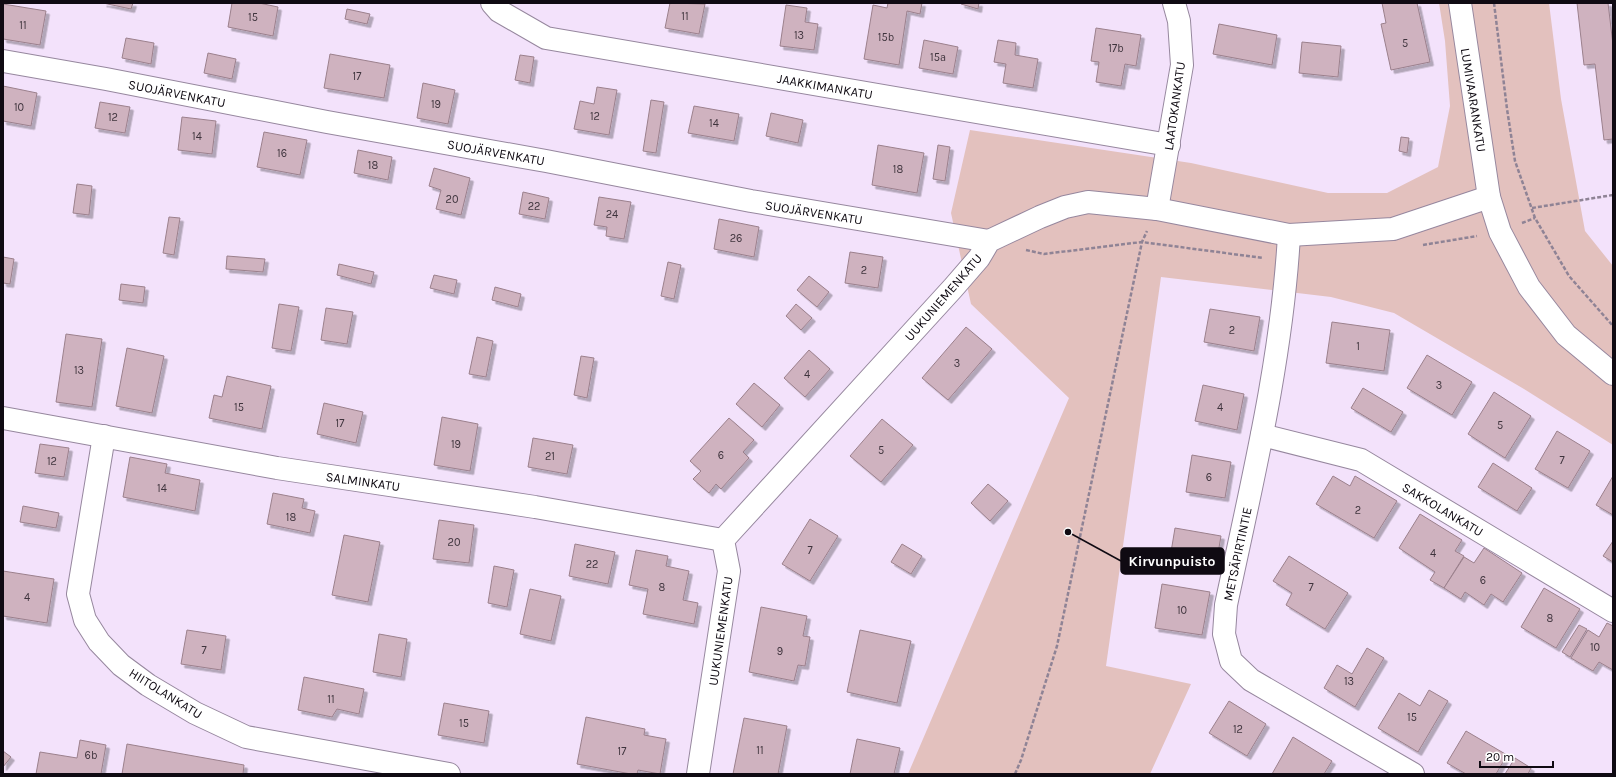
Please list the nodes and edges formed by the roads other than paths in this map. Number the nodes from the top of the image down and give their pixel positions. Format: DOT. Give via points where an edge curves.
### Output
graph roads {
  1 [pos="492,3"];
  2 [pos="1174,3"];
  3 [pos="1460,3"];
  4 [pos="3,61"];
  5 [pos="1169,145"];
  6 [pos="1489,197"];
  7 [pos="1157,209"];
  8 [pos="1289,234"];
  9 [pos="989,241"];
  10 [pos="1613,374"];
  11 [pos="3,418"];
  12 [pos="1262,435"];
  13 [pos="104,436"];
  14 [pos="723,540"];
  15 [pos="1613,611"];
  16 [pos="449,774"];
  17 [pos="698,774"];
  18 [pos="1413,774"];
  1 -- 5 [label="street, JAAKKIMANKATU" via="499,11 546,38"];
  2 -- 5 [label="street, LAATOKANKATU" via="1179,21 1182,65"];
  3 -- 6 [label="street, LUMIVAARANKATU"];
  4 -- 9 [label="street, SUOJÄRVENKATU" via="751,201"];
  5 -- 7 [label="street, LAATOKANKATU"];
  6 -- 8 [label="street, UUKUNIEMENKATU" via="1393,229"];
  6 -- 10 [label="street, LUMIVAARANKATU" via="1500,232 1529,287 1566,335"];
  7 -- 8 [label="street, UUKUNIEMENKATU"];
  7 -- 9 [label="street, UUKUNIEMENKATU" via="1088,202 1059,210"];
  8 -- 12 [label="street, METSÄPIRTINTIE" via="1279,340"];
  9 -- 14 [label="street, UUKUNIEMENKATU" via="979,258"];
  11 -- 13 [label="street, SALMINKATU"];
  12 -- 15 [label="street, SAKKOLANKATU" via="1361,460"];
  12 -- 18 [label="street, METSÄPIRTINTIE" via="1226,605 1224,634 1230,661 1251,680"];
  13 -- 14 [label="street, SALMINKATU" via="277,468 535,506"];
  13 -- 16 [label="street, HIITOLANKATU" via="78,594 88,626 121,665 195,713 246,737"];
  14 -- 17 [label="street, UUKUNIEMENKATU" via="729,571"];
}
